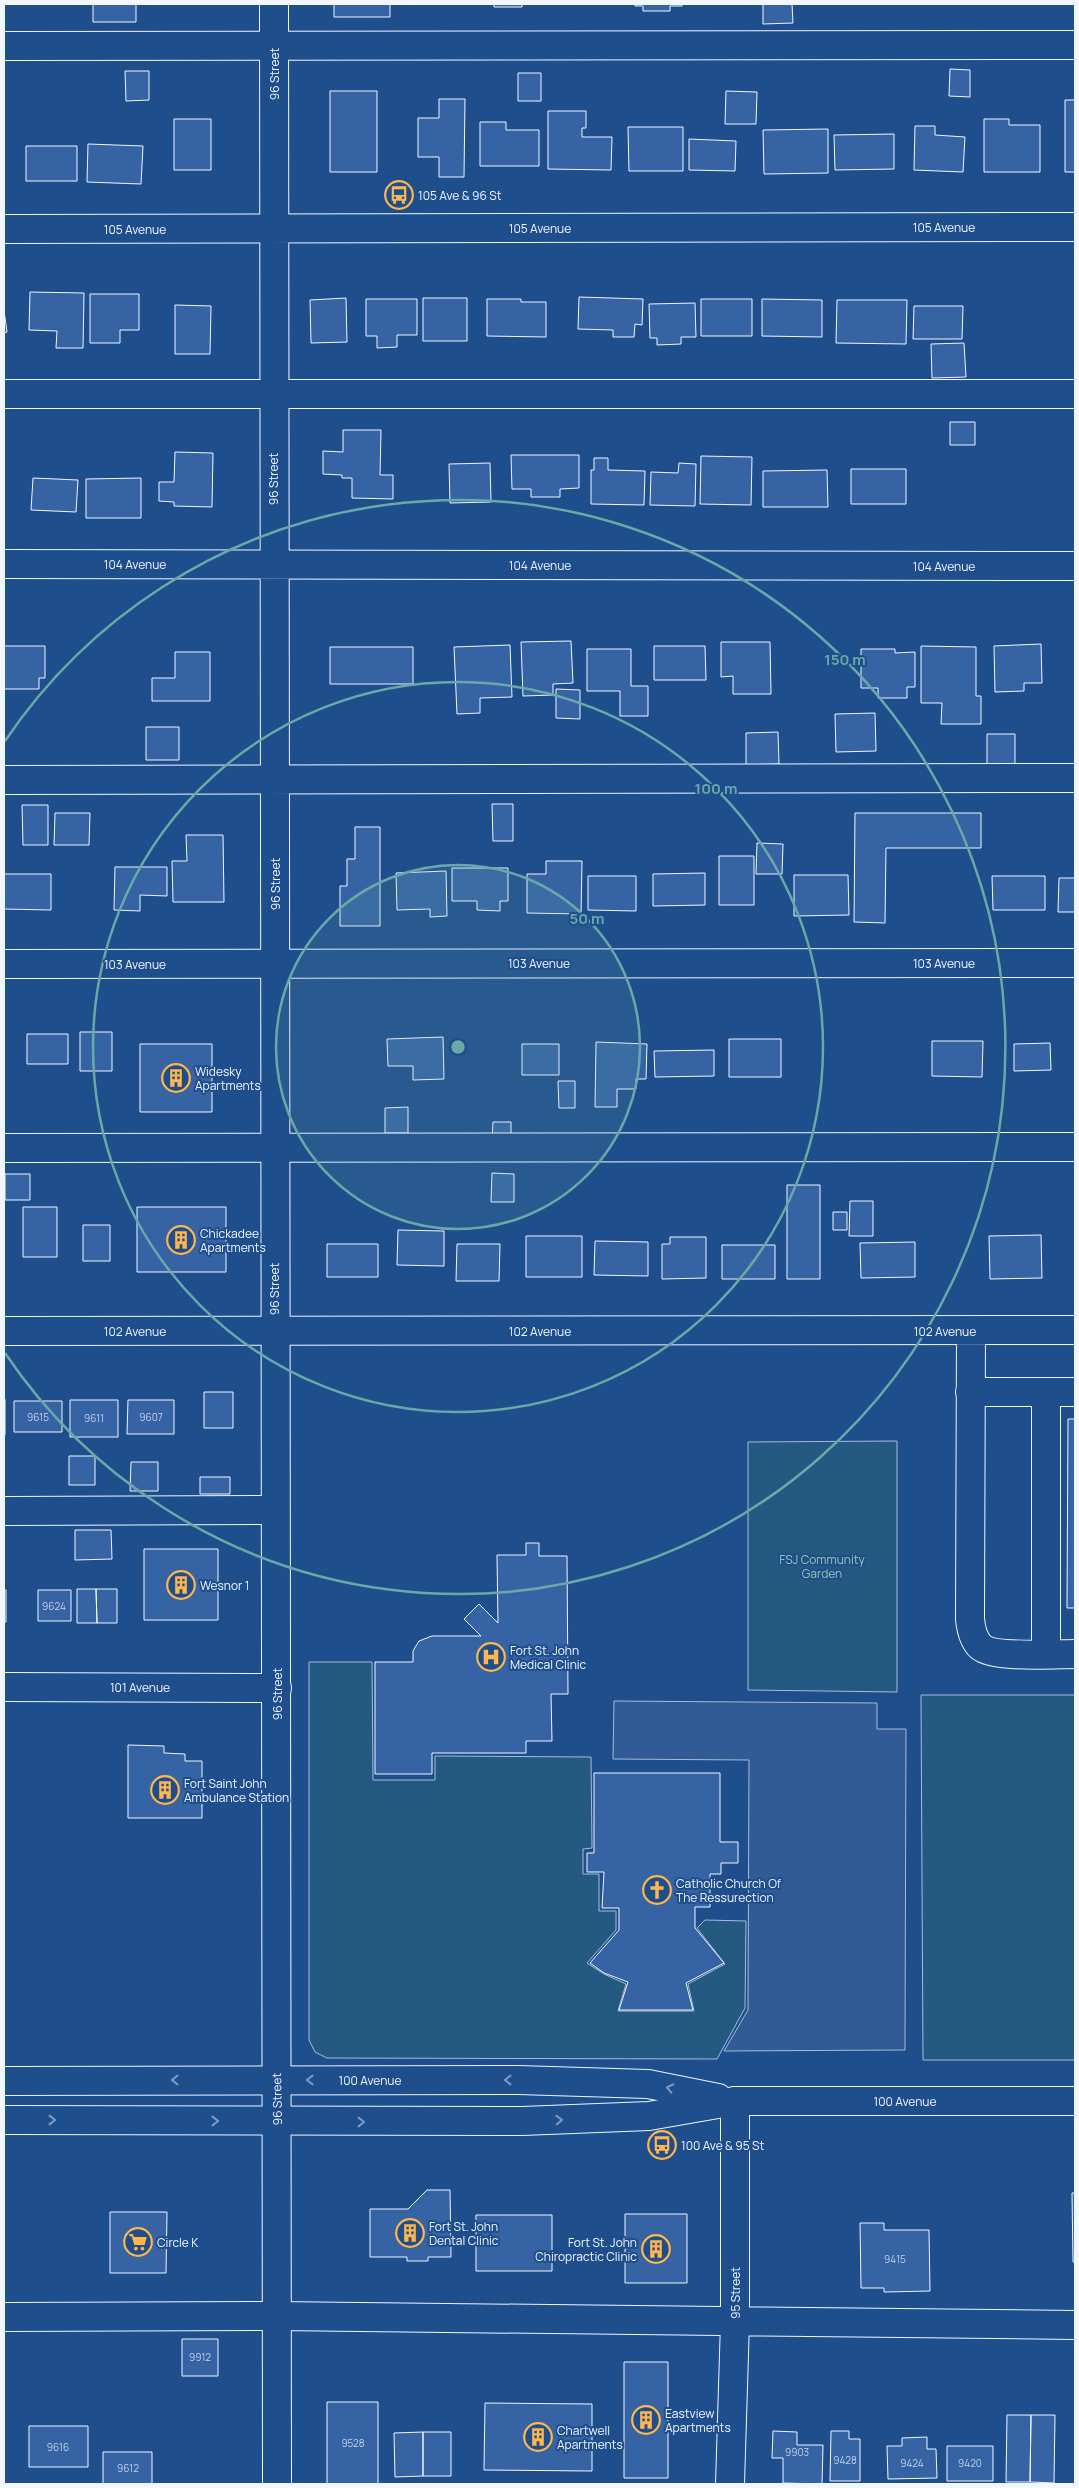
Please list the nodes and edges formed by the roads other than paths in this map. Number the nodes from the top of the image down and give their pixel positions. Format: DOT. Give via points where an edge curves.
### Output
graph roads {
  1 [pos="274,4"];
  2 [pos="1075,45"];
  3 [pos="4,46"];
  4 [pos="274,46"];
  5 [pos="1075,227"];
  6 [pos="273,228"];
  7 [pos="4,229"];
  8 [pos="4,394"];
  9 [pos="1075,394"];
  10 [pos="274,395"];
  11 [pos="4,564"];
  12 [pos="274,564"];
  13 [pos="1075,566"];
  14 [pos="1075,778"];
  15 [pos="4,780"];
  16 [pos="275,780"];
  17 [pos="276,963"];
  18 [pos="1075,963"];
  19 [pos="4,964"];
  20 [pos="1075,1147"];
  21 [pos="4,1148"];
  22 [pos="274,1148"];
  23 [pos="1075,1330"];
  24 [pos="274,1331"];
  25 [pos="971,1331"];
  26 [pos="4,1332"];
  27 [pos="970,1392"];
  28 [pos="1046,1392"];
  29 [pos="1075,1392"];
  30 [pos="4,1510"];
  31 [pos="274,1510"];
  32 [pos="1046,1654"];
  33 [pos="1075,1654"];
  34 [pos="4,1687"];
  35 [pos="277,1688"];
  36 [pos="277,2080"];
  37 [pos="4,2081"];
  38 [pos="1075,2101"];
  39 [pos="735,2102"];
  40 [pos="4,2120"];
  41 [pos="277,2122"];
  42 [pos="276,2316"];
  43 [pos="4,2317"];
  44 [pos="735,2322"];
  45 [pos="1075,2325"];
  46 [pos="277,2484"];
  47 [pos="730,2484"];
  1 -- 4 [label="street, 96 Street"];
  2 -- 4 [label="street"];
  3 -- 4 [label="street"];
  4 -- 6 [label="street, 96 Street"];
  5 -- 6 [label="street, 105 Avenue"];
  6 -- 7 [label="street, 105 Avenue"];
  6 -- 10 [label="street, 96 Street"];
  8 -- 10 [label="street"];
  9 -- 10 [label="street"];
  10 -- 12 [label="street, 96 Street"];
  11 -- 12 [label="street, 104 Avenue"];
  12 -- 13 [label="street, 104 Avenue"];
  12 -- 16 [label="street, 96 Street"];
  14 -- 16 [label="street"];
  15 -- 16 [label="street"];
  16 -- 17 [label="street, 96 Street"];
  17 -- 18 [label="street, 103 Avenue"];
  17 -- 19 [label="street, 103 Avenue"];
  17 -- 22 [label="street, 96 Street"];
  20 -- 22 [label="street"];
  21 -- 22 [label="street"];
  22 -- 24 [label="street, 96 Street"];
  23 -- 25 [label="street, 102 Avenue"];
  24 -- 25 [label="street, 102 Avenue"];
  24 -- 26 [label="street, 102 Avenue"];
  24 -- 31 [label="street, 96 Street"];
  25 -- 27 [label="street"];
  27 -- 28 [label="street"];
  27 -- 32 [label="street" via="972,1634 982,1647 994,1653"];
  28 -- 29 [label="street"];
  28 -- 32 [label="street"];
  30 -- 31 [label="street"];
  31 -- 35 [label="street, 96 Street"];
  32 -- 33 [label="street"];
  34 -- 35 [label="street, 101 Avenue"];
  35 -- 36 [label="street, 96 Street"];
  36 -- 37 [label="street, 100 Avenue, one-way"];
  39 -- 36 [label="street, 100 Avenue, one-way" via="648,2084 518,2080"];
  36 -- 41 [label="street, 96 Street"];
  38 -- 39 [label="street, 100 Avenue"];
  41 -- 39 [label="street, 100 Avenue, one-way" via="522,2121 649,2116"];
  39 -- 44 [label="street, 95 Street"];
  40 -- 41 [label="street, 100 Avenue, one-way"];
  41 -- 42 [label="street, 96 Street"];
  42 -- 43 [label="street"];
  42 -- 44 [label="street"];
  42 -- 46 [label="street, 96 Street"];
  44 -- 45 [label="street"];
  44 -- 47 [label="street, 95 Street"];
}
